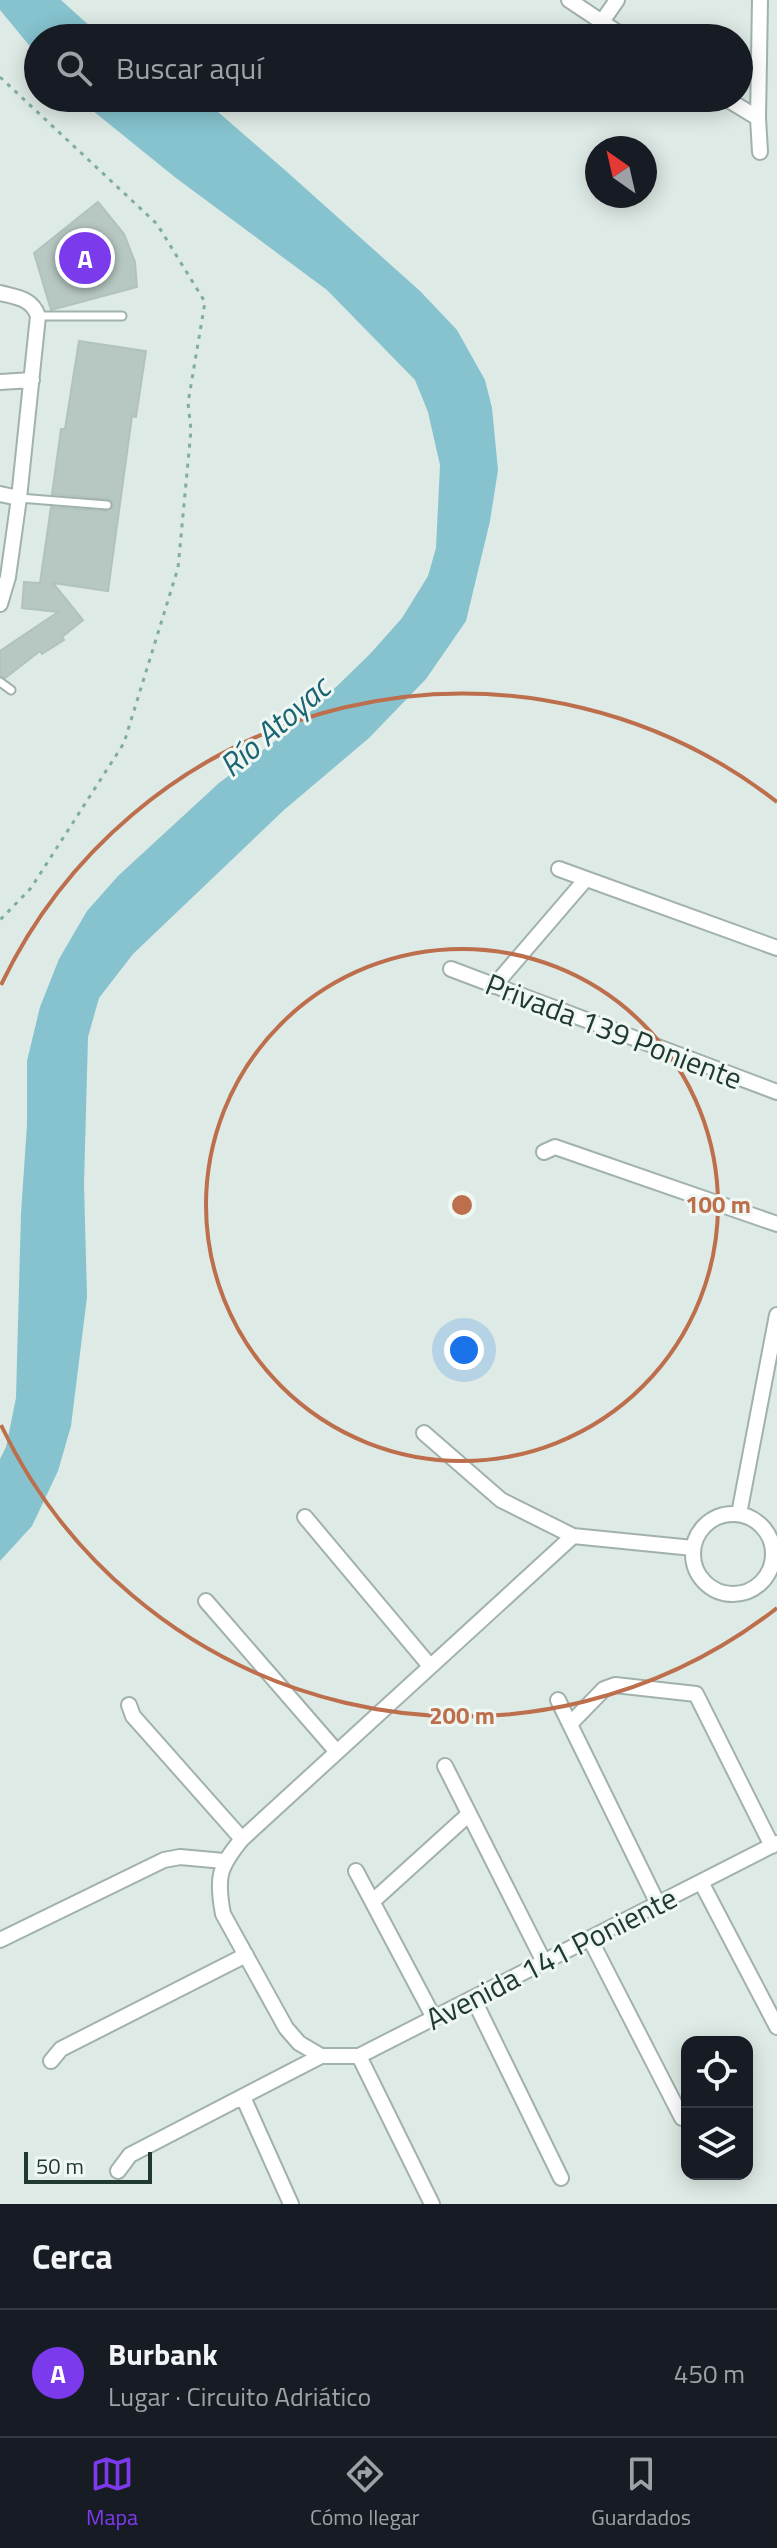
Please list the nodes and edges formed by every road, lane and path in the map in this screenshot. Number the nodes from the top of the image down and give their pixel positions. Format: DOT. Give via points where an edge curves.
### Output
graph roads {
  1 [pos="569,0"];
  2 [pos="617,0"];
  3 [pos="760,0"];
  4 [pos="601,23"];
  5 [pos="0,77"];
  6 [pos="24,99"];
  7 [pos="37,112"];
  8 [pos="748,112"];
  9 [pos="758,118"];
  10 [pos="760,152"];
  11 [pos="0,293"];
  12 [pos="38,316"];
  13 [pos="122,316"];
  14 [pos="32,380"];
  15 [pos="0,382"];
  16 [pos="0,494"];
  17 [pos="19,498"];
  18 [pos="107,505"];
  19 [pos="0,604"];
  20 [pos="0,682"];
  21 [pos="11,690"];
  22 [pos="559,869"];
  23 [pos="586,879"];
  24 [pos="0,920"];
  25 [pos="777,948"];
  26 [pos="451,969"];
  27 [pos="494,986"];
  28 [pos="777,1092"];
  29 [pos="544,1152"];
  30 [pos="777,1224"];
  31 [pos="777,1315"];
  32 [pos="424,1433"];
  33 [pos="739,1514"];
  34 [pos="305,1517"];
  35 [pos="573,1536"];
  36 [pos="774,1543"];
  37 [pos="693,1548"];
  38 [pos="774,1568"];
  39 [pos="206,1601"];
  40 [pos="430,1666"];
  41 [pos="558,1700"];
  42 [pos="129,1705"];
  43 [pos="570,1724"];
  44 [pos="337,1752"];
  45 [pos="445,1766"];
  46 [pos="469,1814"];
  47 [pos="242,1839"];
  48 [pos="775,1845"];
  49 [pos="224,1861"];
  50 [pos="356,1871"];
  51 [pos="701,1882"];
  52 [pos="373,1901"];
  53 [pos="658,1904"];
  54 [pos="590,1939"];
  55 [pos="0,1940"];
  56 [pos="246,1955"];
  57 [pos="544,1962"];
  58 [pos="473,1998"];
  59 [pos="434,2018"];
  60 [pos="777,2027"];
  61 [pos="321,2056"];
  62 [pos="359,2056"];
  63 [pos="51,2061"];
  64 [pos="243,2097"];
  65 [pos="681,2116"];
  66 [pos="118,2171"];
  67 [pos="561,2178"];
  68 [pos="291,2204"];
  69 [pos="432,2204"];
  1 -- 4 [label="street"];
  2 -- 4 [label="street"];
  3 -- 9 [label="street"];
  5 -- 6 [label="path"];
  7 -- 24 [label="path" via="157,224 205,302 188,403 191,430 178,568 124,743 31,888"];
  8 -- 9 [label="street"];
  9 -- 10 [label="street"];
  11 -- 12 [label="street" via="26,300"];
  12 -- 13 [label="lane"];
  12 -- 14 [label="street"];
  14 -- 15 [label="street"];
  14 -- 17 [label="street"];
  16 -- 17 [label="street"];
  17 -- 18 [label="lane"];
  17 -- 19 [label="street"];
  20 -- 21 [label="lane"];
  22 -- 23 [label="street"];
  23 -- 25 [label="street"];
  23 -- 27 [label="street"];
  26 -- 27 [label="street, Privada 139 Poniente"];
  27 -- 28 [label="street, Privada 139 Poniente"];
  29 -- 30 [label="street" via="555,1147"];
  31 -- 33 [label="street"];
  32 -- 35 [label="street" via="501,1500"];
  33 -- 36 [label="street" via="753,1519"];
  33 -- 37 [label="street" via="704,1526"];
  34 -- 40 [label="street"];
  35 -- 37 [label="street"];
  35 -- 40 [label="street"];
  36 -- 38 [label="street"];
  37 -- 38 [label="street" via="703,1581 723,1593 746,1592"];
  39 -- 44 [label="street"];
  40 -- 44 [label="street"];
  41 -- 43 [label="street"];
  42 -- 47 [label="street" via="133,1716"];
  43 -- 48 [label="street" via="604,1689 615,1685 696,1694"];
  43 -- 53 [label="street"];
  44 -- 47 [label="street"];
  45 -- 46 [label="street"];
  46 -- 52 [label="street"];
  46 -- 57 [label="street"];
  47 -- 49 [label="street"];
  48 -- 51 [label="street, Avenida 141 Poniente"];
  49 -- 55 [label="street" via="164,1860"];
  49 -- 56 [label="street" via="219,1893 223,1914"];
  50 -- 52 [label="street"];
  51 -- 53 [label="street, Avenida 141 Poniente"];
  51 -- 60 [label="street"];
  52 -- 59 [label="street"];
  53 -- 54 [label="street, Avenida 141 Poniente"];
  54 -- 57 [label="street, Avenida 141 Poniente"];
  54 -- 65 [label="street"];
  56 -- 61 [label="street" via="286,2028"];
  56 -- 63 [label="street" via="61,2049"];
  57 -- 58 [label="street, Avenida 141 Poniente"];
  58 -- 59 [label="street, Avenida 141 Poniente"];
  58 -- 67 [label="street"];
  59 -- 62 [label="street, Avenida 141 Poniente"];
  61 -- 62 [label="street, Avenida 141 Poniente"];
  61 -- 64 [label="street, Avenida 141 Poniente"];
  62 -- 69 [label="street"];
  64 -- 66 [label="street, Avenida 141 Poniente" via="130,2155"];
  64 -- 68 [label="street"];
}
